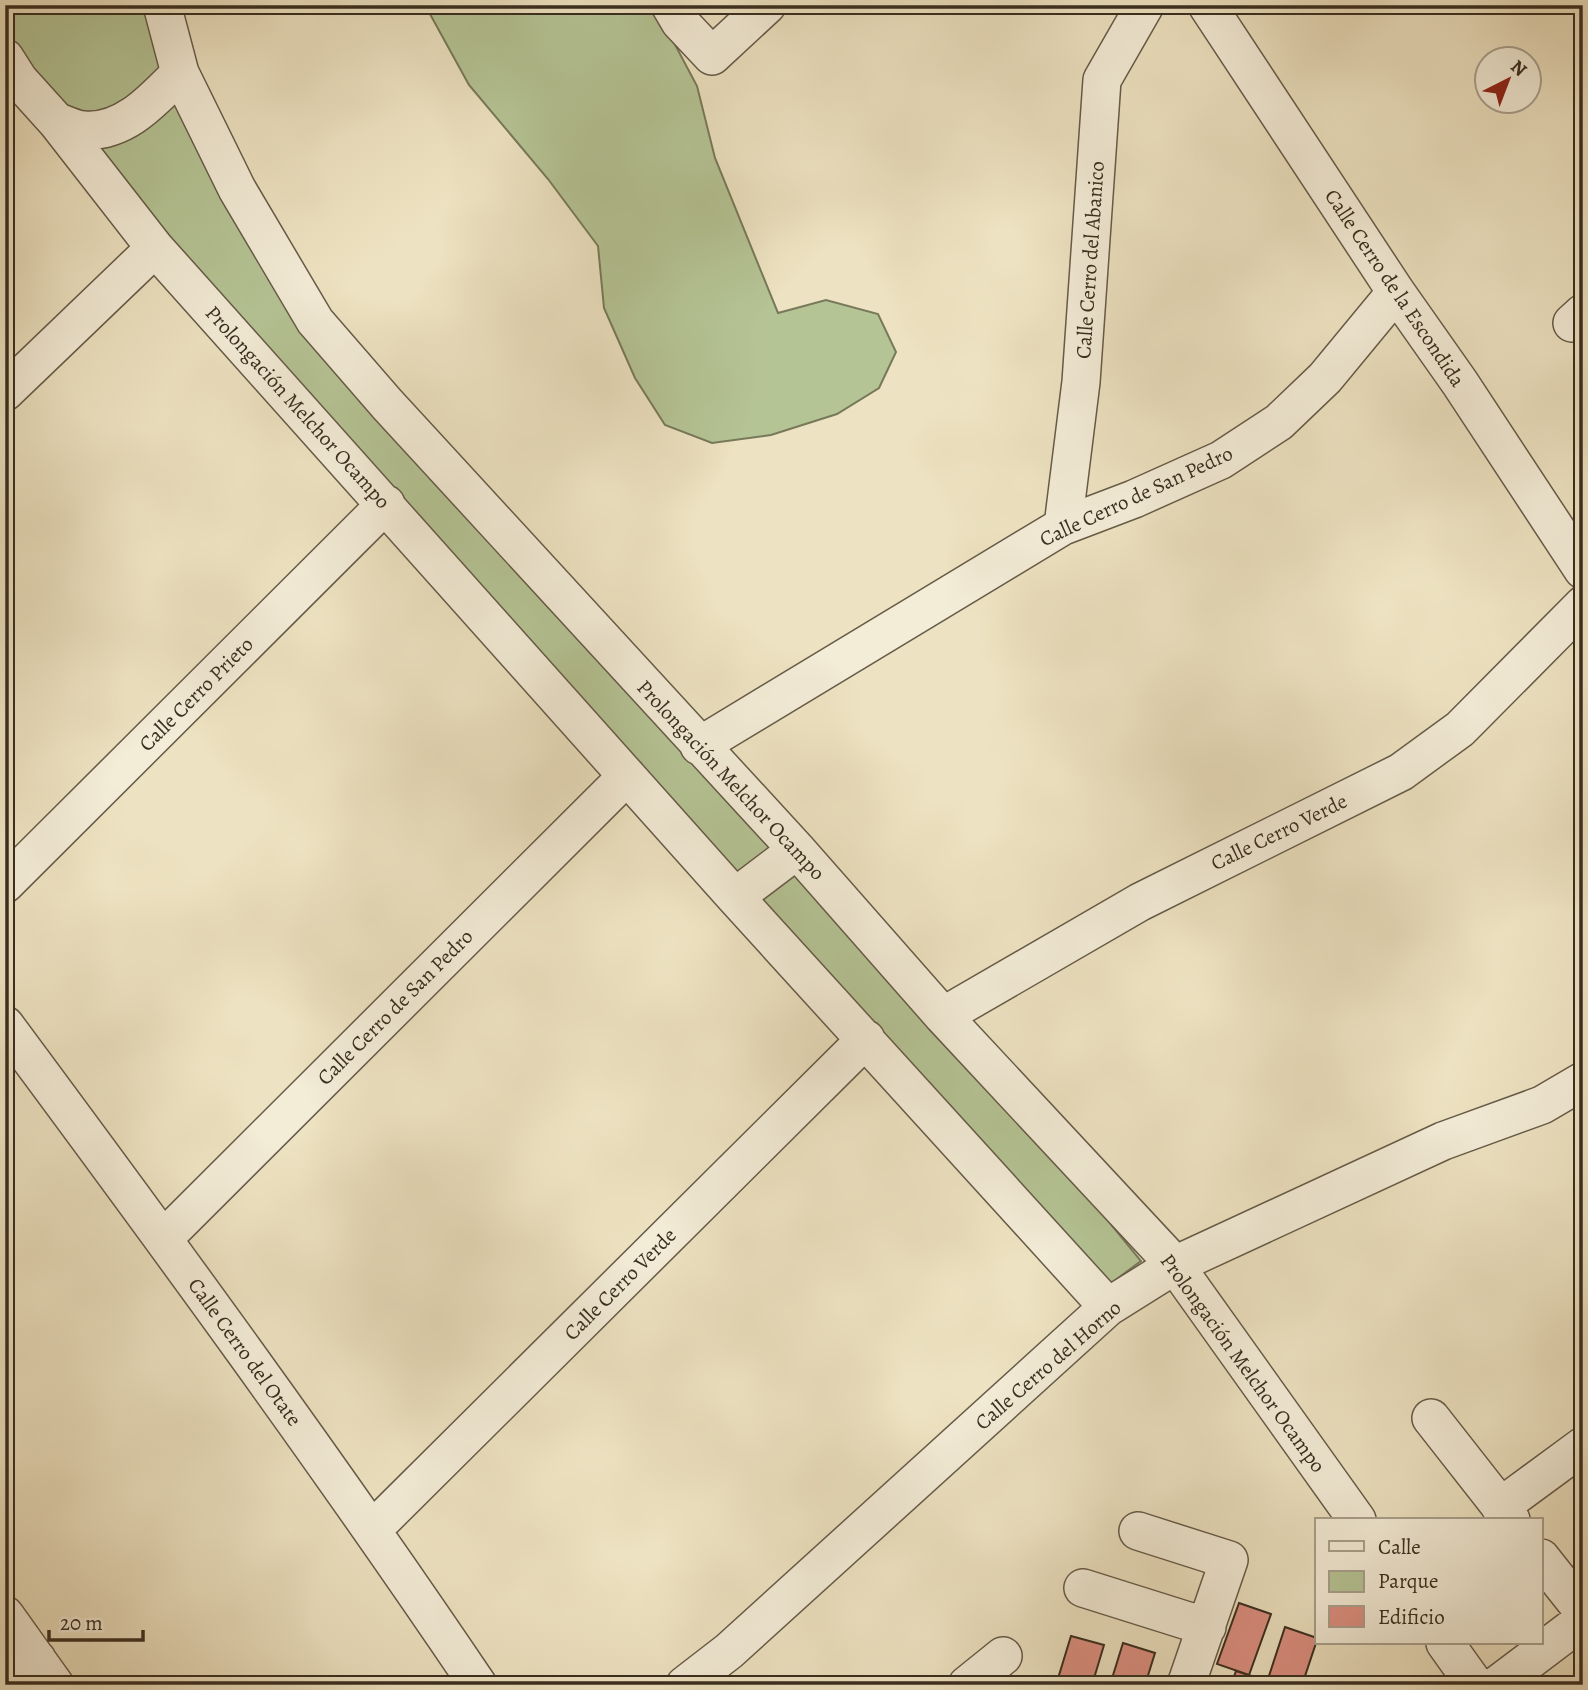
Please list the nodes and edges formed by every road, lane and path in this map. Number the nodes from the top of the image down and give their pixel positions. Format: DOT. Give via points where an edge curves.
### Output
graph roads {
  1 [pos="162,5"];
  2 [pos="670,5"];
  3 [pos="767,5"];
  4 [pos="1144,5"];
  5 [pos="1207,5"];
  6 [pos="5,58"];
  7 [pos="180,73"];
  8 [pos="56,121"];
  9 [pos="155,248"];
  10 [pos="1396,292"];
  11 [pos="5,392"];
  12 [pos="386,504"];
  13 [pos="1063,526"];
  14 [pos="1583,570"];
  15 [pos="1583,605"];
  16 [pos="699,746"];
  17 [pos="627,776"];
  18 [pos="797,850"];
  19 [pos="5,884"];
  20 [pos="735,897"];
  21 [pos="943,1017"];
  22 [pos="5,1025"];
  23 [pos="866,1039"];
  24 [pos="1583,1081"];
  25 [pos="163,1239"];
  26 [pos="1175,1265"];
  27 [pos="1108,1307"];
  28 [pos="1431,1418"];
  29 [pos="1583,1446"];
  30 [pos="1505,1513"];
  31 [pos="1356,1518"];
  32 [pos="373,1530"];
  33 [pos="1138,1531"];
  34 [pos="1542,1559"];
  35 [pos="1083,1588"];
  36 [pos="1583,1611"];
  37 [pos="5,1615"];
  38 [pos="1583,1620"];
  39 [pos="1208,1627"];
  40 [pos="1446,1644"];
  41 [pos="1003,1656"];
  42 [pos="46,1672"];
  43 [pos="7,1685"];
  44 [pos="478,1685"];
  45 [pos="685,1685"];
  46 [pos="967,1685"];
  47 [pos="1186,1685"];
  48 [pos="1475,1685"];
  49 [pos="1497,1685"];
  1 -- 7 [label="street, Prolongación Melchor Ocampo"];
  2 -- 3 [label="street" via="712,56"];
  4 -- 13 [label="street, Calle Cerro del Abanico" via="1102,80 1081,382"];
  5 -- 10 [label="street, Calle Cerro de la Escondida"];
  6 -- 8 [label="street, Prolongación Melchor Ocampo"];
  7 -- 8 [label="street" via="149,105 117,126 82,130"];
  7 -- 16 [label="street, Prolongación Melchor Ocampo" via="236,188 315,321"];
  8 -- 9 [label="street, Prolongación Melchor Ocampo"];
  9 -- 11 [label="street"];
  9 -- 12 [label="street, Prolongación Melchor Ocampo"];
  10 -- 13 [label="street, Calle Cerro de San Pedro" via="1325,378 1279,422 1221,460"];
  10 -- 14 [label="street, Calle Cerro de la Escondida"];
  12 -- 17 [label="street, Prolongación Melchor Ocampo"];
  12 -- 19 [label="street, Calle Cerro Prieto"];
  13 -- 16 [label="street, Calle Cerro de San Pedro"];
  15 -- 21 [label="street, Calle Cerro Verde" via="1460,729 1401,772 1140,902"];
  16 -- 18 [label="street, Prolongación Melchor Ocampo"];
  17 -- 20 [label="street, Prolongación Melchor Ocampo"];
  17 -- 25 [label="street, Calle Cerro de San Pedro"];
  18 -- 20 [label="street"];
  18 -- 21 [label="street, Prolongación Melchor Ocampo"];
  20 -- 23 [label="street, Prolongación Melchor Ocampo"];
  21 -- 26 [label="street, Prolongación Melchor Ocampo"];
  22 -- 25 [label="street, Calle Cerro del Otate"];
  23 -- 27 [label="street, Prolongación Melchor Ocampo"];
  23 -- 32 [label="street, Calle Cerro Verde"];
  24 -- 26 [label="street, Calle Cerro del Horno" via="1542,1105 1443,1142"];
  25 -- 32 [label="street, Calle Cerro del Otate"];
  26 -- 27 [label="street, Calle Cerro del Horno"];
  26 -- 31 [label="street, Prolongación Melchor Ocampo"];
  27 -- 45 [label="street, Calle Cerro del Horno" via="729,1651"];
  28 -- 30 [label="street"];
  29 -- 30 [label="street"];
  32 -- 44 [label="street, Calle Cerro del Otate"];
  33 -- 39 [label="street" via="1229,1559"];
  34 -- 36 [label="street"];
  35 -- 39 [label="street"];
  37 -- 42 [label="street"];
  38 -- 49 [label="street"];
  39 -- 47 [label="street"];
  40 -- 48 [label="street"];
  41 -- 46 [label="street"];
  42 -- 43 [label="street"];
}
